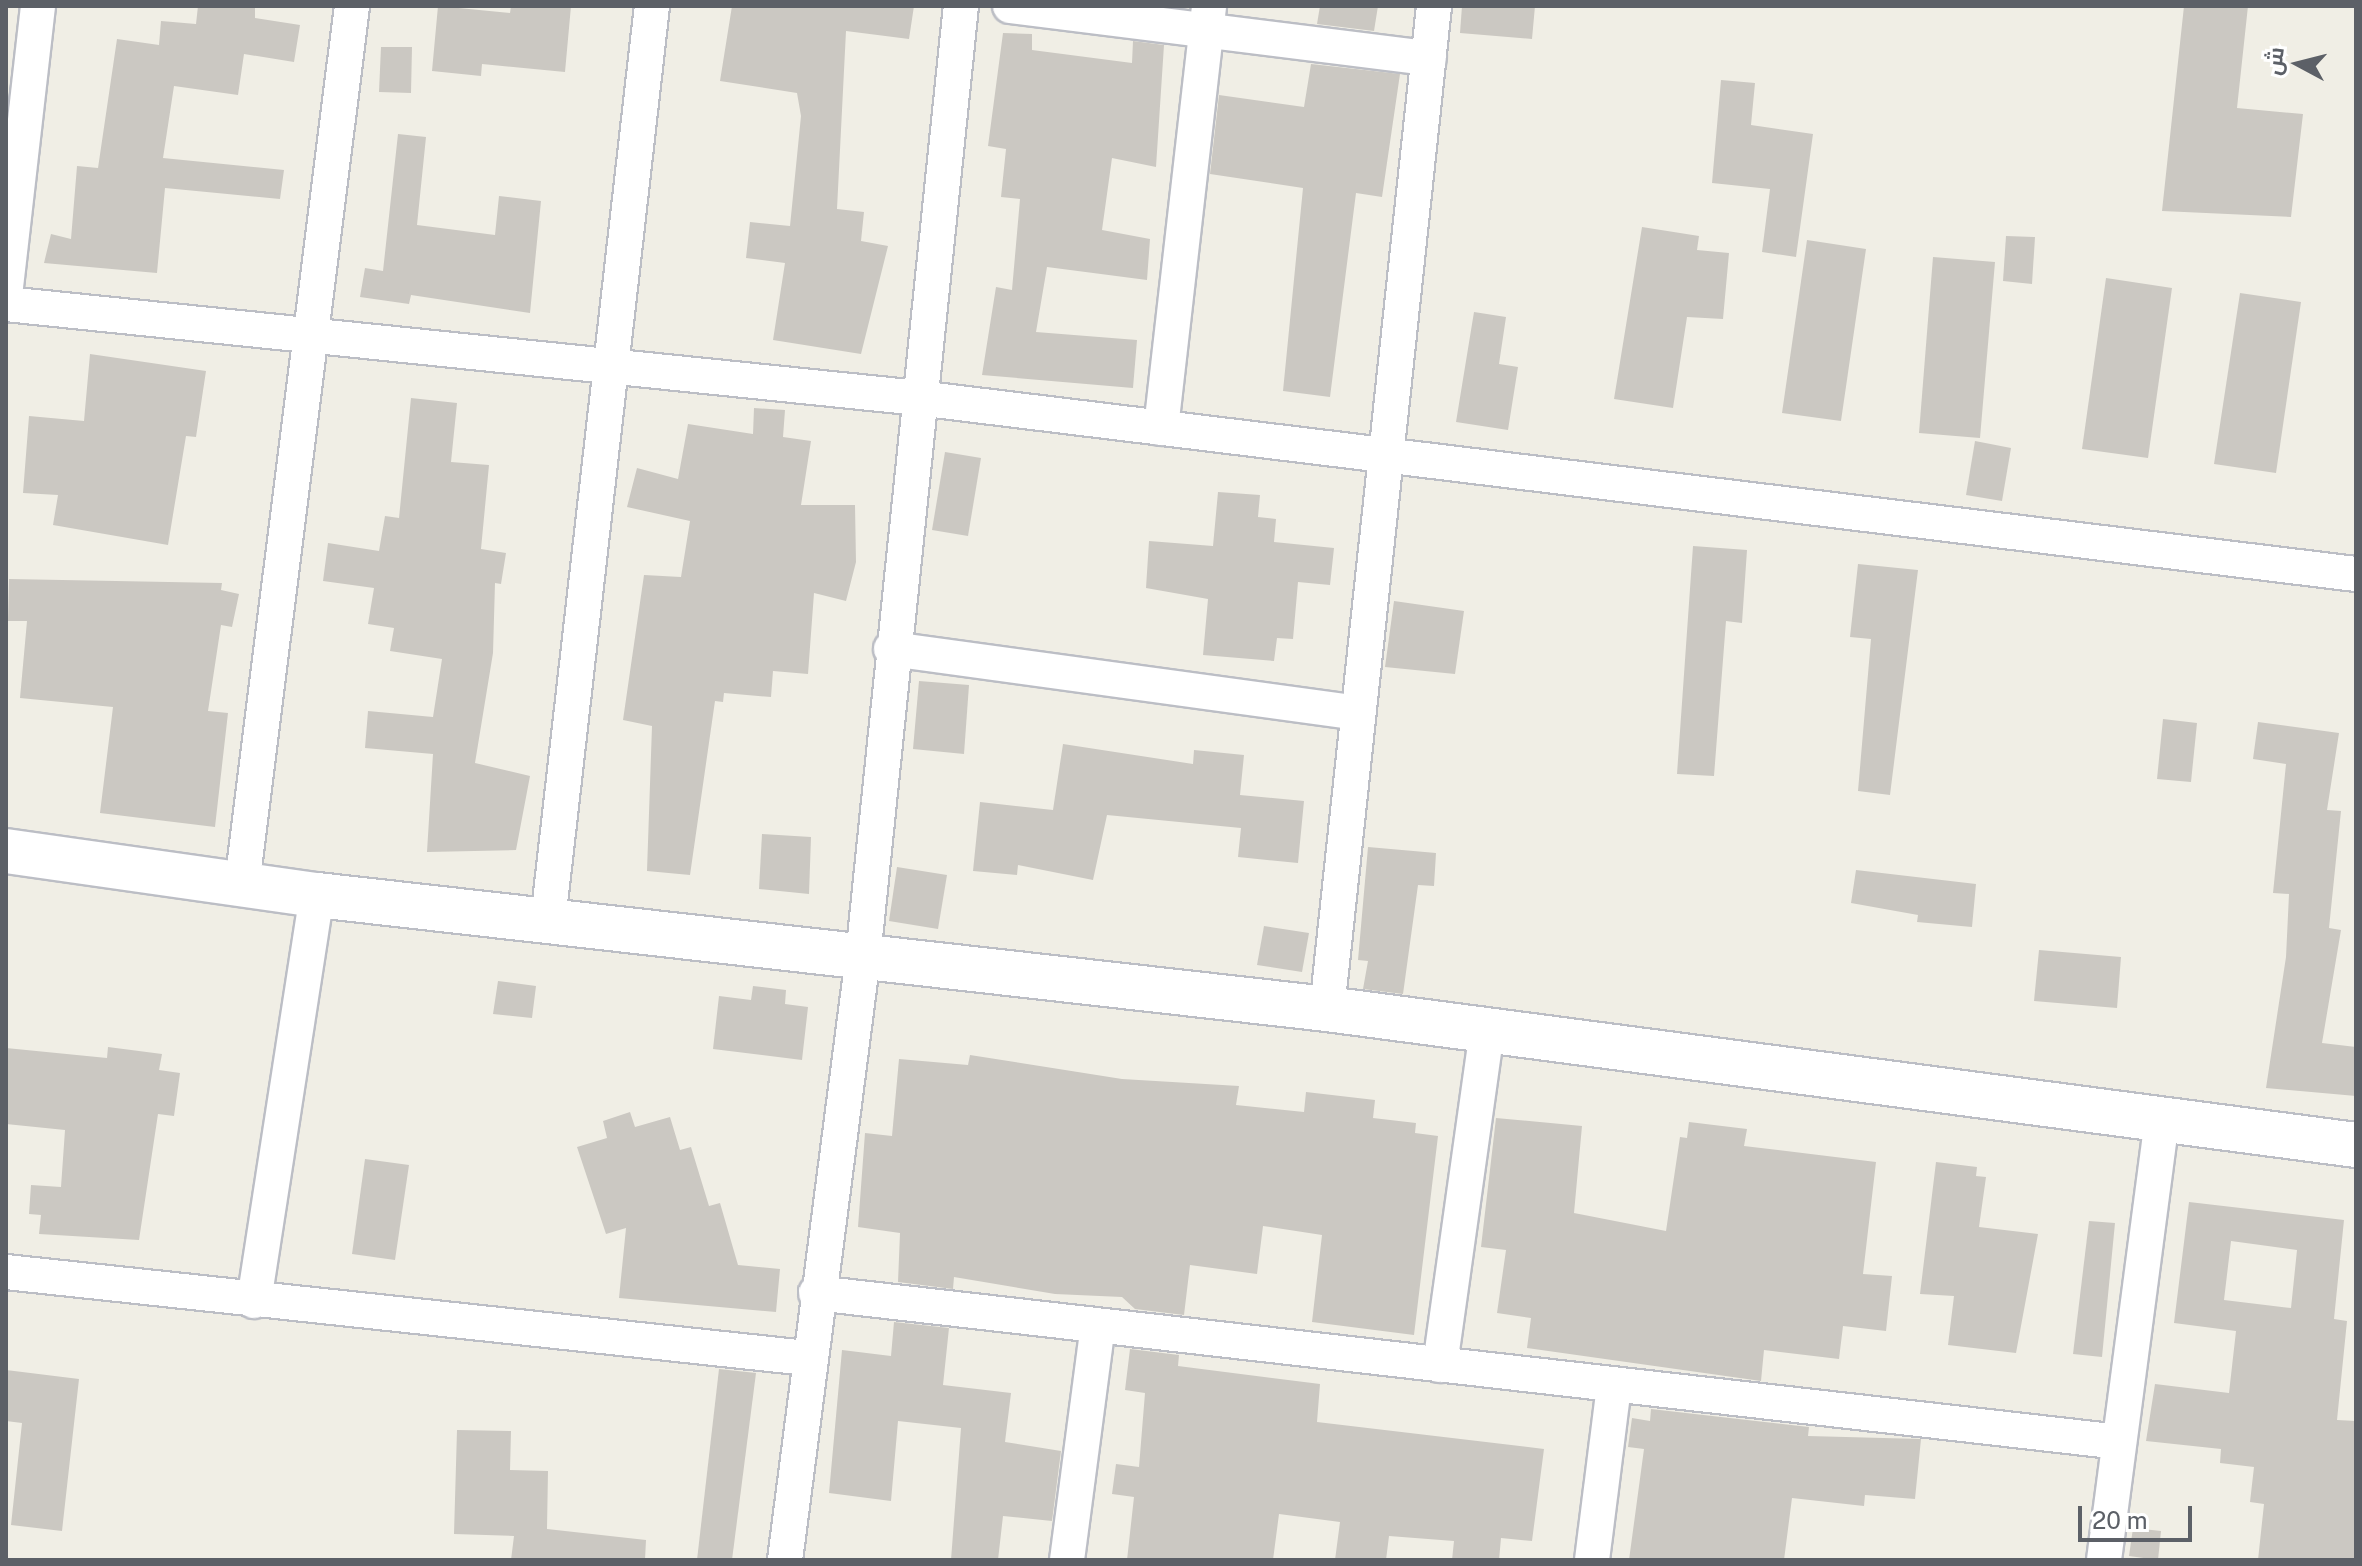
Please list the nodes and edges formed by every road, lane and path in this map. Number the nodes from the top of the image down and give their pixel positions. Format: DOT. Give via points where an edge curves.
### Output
graph roads {
  1 [pos="38,6"];
  2 [pos="352,6"];
  3 [pos="652,6"];
  4 [pos="961,6"];
  5 [pos="1010,6"];
  6 [pos="1434,6"];
  7 [pos="1207,19"];
  8 [pos="1429,58"];
  9 [pos="6,287"];
  10 [pos="6,304"];
  11 [pos="311,340"];
  12 [pos="612,370"];
  13 [pos="918,398"];
  14 [pos="1161,428"];
  15 [pos="1385,453"];
  16 [pos="2356,574"];
  17 [pos="891,649"];
  18 [pos="1356,713"];
  19 [pos="6,851"];
  20 [pos="242,884"];
  21 [pos="317,895"];
  22 [pos="548,920"];
  23 [pos="863,957"];
  24 [pos="1327,1009"];
  25 [pos="1487,1032"];
  26 [pos="2162,1119"];
  27 [pos="2356,1145"];
  28 [pos="6,1272"];
  29 [pos="816,1293"];
  30 [pos="254,1301"];
  31 [pos="1098,1326"];
  32 [pos="807,1358"];
  33 [pos="1440,1365"];
  34 [pos="1614,1386"];
  35 [pos="2119,1442"];
  36 [pos="785,1560"];
  37 [pos="1067,1560"];
  38 [pos="1592,1560"];
  39 [pos="2104,1560"];
  1 -- 9 [label="street"];
  2 -- 11 [label="street"];
  3 -- 12 [label="street"];
  4 -- 13 [label="street"];
  5 -- 7 [label="street"];
  6 -- 8 [label="street"];
  7 -- 8 [label="street"];
  7 -- 14 [label="street"];
  8 -- 15 [label="street"];
  10 -- 11 [label="street"];
  11 -- 12 [label="street"];
  11 -- 20 [label="street"];
  12 -- 13 [label="street"];
  12 -- 22 [label="street"];
  13 -- 14 [label="street"];
  13 -- 17 [label="street"];
  14 -- 15 [label="street"];
  15 -- 16 [label="street"];
  15 -- 18 [label="street"];
  17 -- 18 [label="street"];
  17 -- 23 [label="street"];
  18 -- 24 [label="street"];
  19 -- 20 [label="street"];
  20 -- 21 [label="street"];
  21 -- 22 [label="street"];
  21 -- 30 [label="street"];
  22 -- 23 [label="street"];
  23 -- 24 [label="street"];
  23 -- 29 [label="street"];
  24 -- 25 [label="street"];
  25 -- 26 [label="street"];
  25 -- 33 [label="street"];
  26 -- 27 [label="street"];
  26 -- 35 [label="street"];
  28 -- 30 [label="street"];
  29 -- 31 [label="street"];
  29 -- 32 [label="street"];
  30 -- 32 [label="street"];
  31 -- 33 [label="street"];
  31 -- 37 [label="street"];
  32 -- 36 [label="street"];
  33 -- 34 [label="street"];
  34 -- 35 [label="street"];
  34 -- 38 [label="street"];
  35 -- 39 [label="street"];
}
